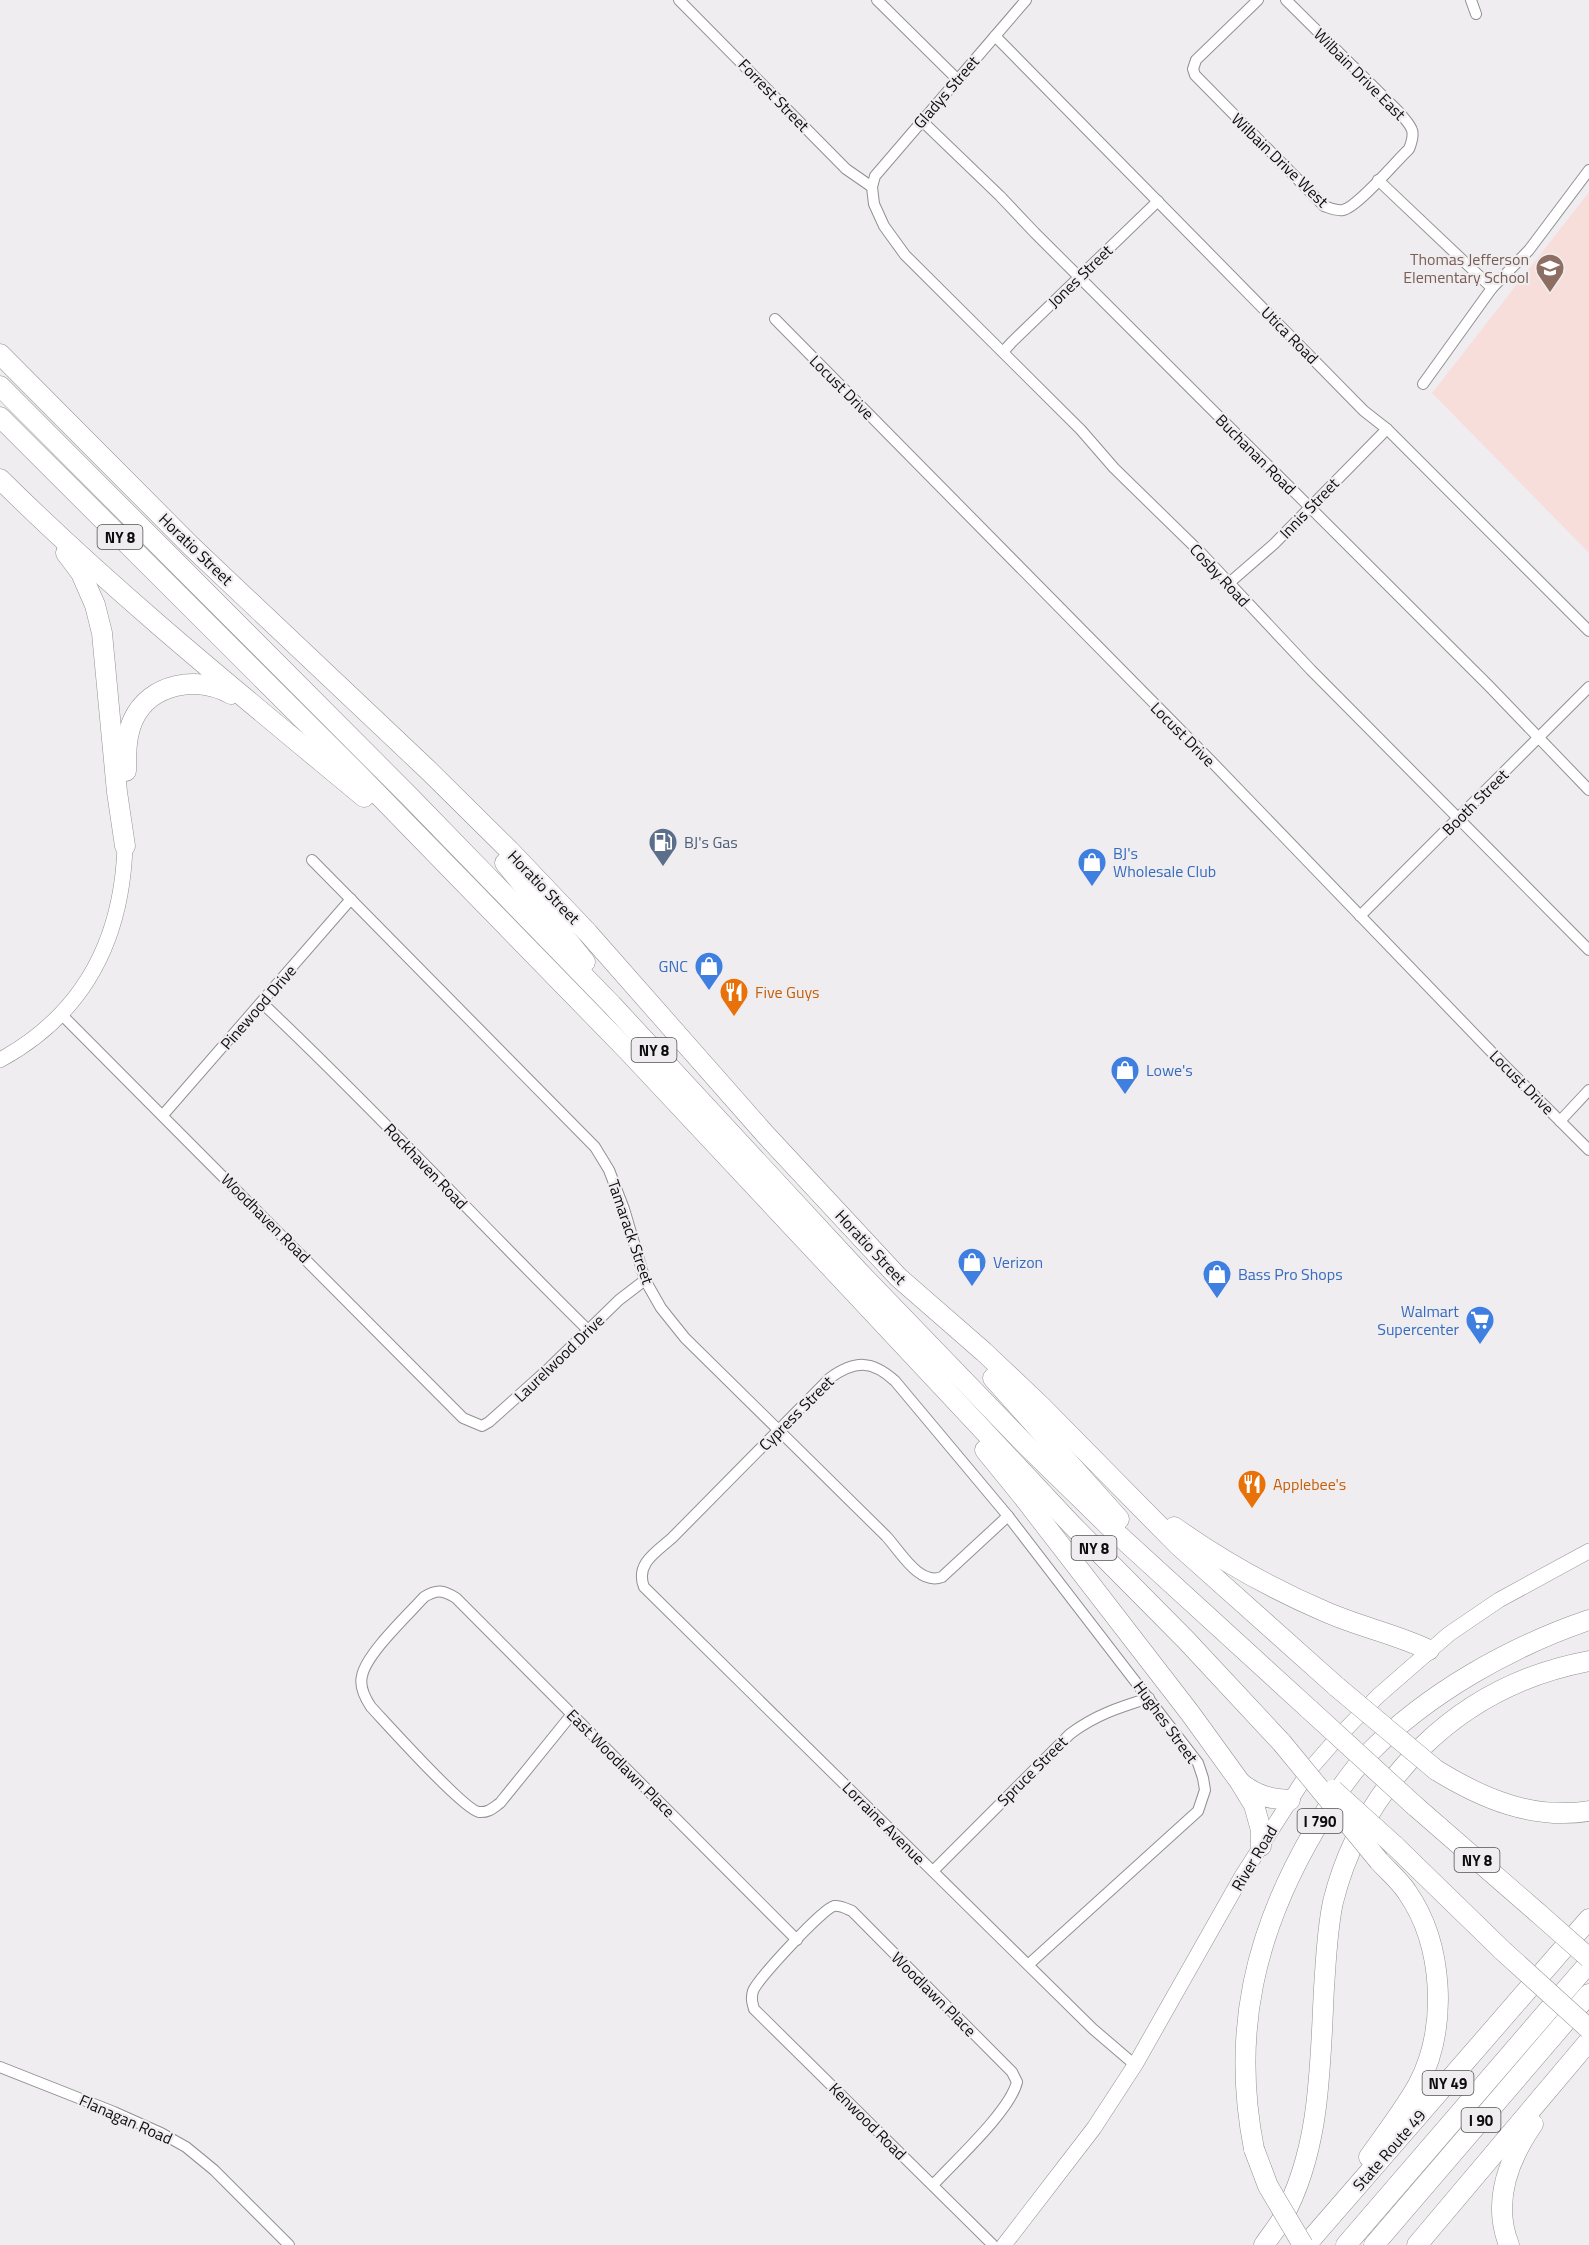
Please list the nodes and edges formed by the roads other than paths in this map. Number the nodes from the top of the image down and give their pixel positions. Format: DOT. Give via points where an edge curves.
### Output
graph roads {
  1 [pos="679,0"];
  2 [pos="877,0"];
  3 [pos="1026,0"];
  4 [pos="1258,0"];
  5 [pos="1286,0"];
  6 [pos="1470,0"];
  7 [pos="1476,14"];
  8 [pos="995,36"];
  9 [pos="957,79"];
  10 [pos="921,120"];
  11 [pos="1589,170"];
  12 [pos="1378,180"];
  13 [pos="872,187"];
  14 [pos="1158,201"];
  15 [pos="1080,277"];
  16 [pos="1492,288"];
  17 [pos="775,319"];
  18 [pos="1003,352"];
  19 [pos="0,354"];
  20 [pos="1424,384"];
  21 [pos="0,386"];
  22 [pos="0,417"];
  23 [pos="0,428"];
  24 [pos="1387,429"];
  25 [pos="31,448"];
  26 [pos="0,479"];
  27 [pos="1308,508"];
  28 [pos="37,515"];
  29 [pos="1228,584"];
  30 [pos="1589,631"];
  31 [pos="1589,687"];
  32 [pos="254,707"];
  33 [pos="1538,738"];
  34 [pos="427,769"];
  35 [pos="1589,790"];
  36 [pos="1457,818"];
  37 [pos="125,846"];
  38 [pos="312,860"];
  39 [pos="443,863"];
  40 [pos="351,899"];
  41 [pos="1360,916"];
  42 [pos="1589,950"];
  43 [pos="262,1003"];
  44 [pos="612,1005"];
  45 [pos="61,1014"];
  46 [pos="0,1060"];
  47 [pos="1589,1090"];
  48 [pos="163,1115"];
  49 [pos="1560,1121"];
  50 [pos="1589,1150"];
  51 [pos="645,1280"];
  52 [pos="935,1310"];
  53 [pos="588,1330"];
  54 [pos="908,1351"];
  55 [pos="470,1422"];
  56 [pos="778,1430"];
  57 [pos="1126,1493"];
  58 [pos="1008,1516"];
  59 [pos="1589,1551"];
  60 [pos="641,1575"];
  61 [pos="1175,1586"];
  62 [pos="1589,1609"];
  63 [pos="1589,1620"];
  64 [pos="1429,1650"];
  65 [pos="1589,1661"];
  66 [pos="1149,1698"];
  67 [pos="572,1714"];
  68 [pos="1401,1722"];
  69 [pos="1282,1743"];
  70 [pos="1240,1782"];
  71 [pos="1290,1800"];
  72 [pos="1589,1811"];
  73 [pos="1261,1846"];
  74 [pos="933,1871"];
  75 [pos="1589,1919"];
  76 [pos="797,1940"];
  77 [pos="1589,1958"];
  78 [pos="1589,1963"];
  79 [pos="1028,1965"];
  80 [pos="753,1993"];
  81 [pos="1589,1994"];
  82 [pos="1587,2039"];
  83 [pos="1135,2065"];
  84 [pos="0,2067"];
  85 [pos="933,2185"];
  86 [pos="1320,2229"];
  87 [pos="289,2245"];
  88 [pos="993,2245"];
  89 [pos="1004,2245"];
  90 [pos="1264,2245"];
  91 [pos="1305,2245"];
  92 [pos="1346,2245"];
  93 [pos="1374,2245"];
  94 [pos="1417,2245"];
  95 [pos="1509,2245"];
  1 -- 13 [label="street, Forrest Street" via="846,169"];
  2 -- 9 [label="street"];
  3 -- 8 [label="street, Gladys Street"];
  4 -- 12 [label="street, Wilbain Drive West" via="1196,60 1195,75 1324,206 1345,209"];
  5 -- 12 [label="street, Wilbain Drive East" via="1412,128 1409,149"];
  6 -- 7 [label="street"];
  8 -- 9 [label="street, Gladys Street"];
  8 -- 14 [label="street, Utica Road"];
  9 -- 10 [label="street, Gladys Street"];
  10 -- 13 [label="street, Gladys Street" via="875,176"];
  10 -- 15 [label="street, Buchanan Road"];
  11 -- 16 [label="street" via="1529,250"];
  12 -- 16 [label="street"];
  13 -- 18 [label="street, Cosby Road" via="874,204 884,226 905,255"];
  14 -- 15 [label="street, Jones Street"];
  14 -- 24 [label="street, Utica Road" via="1364,411"];
  15 -- 18 [label="street, Jones Street"];
  15 -- 27 [label="street, Buchanan Road"];
  16 -- 20 [label="street"];
  17 -- 41 [label="street, Locust Drive"];
  18 -- 29 [label="street, Cosby Road"];
  19 -- 34 [label="highway, Horatio Street" via="191,546"];
  21 -- 44 [label="highway, NY 8"];
  22 -- 25 [label="highway, NY 8"];
  23 -- 25 [label="highway"];
  24 -- 27 [label="street, Innis Street"];
  24 -- 30 [label="street, Utica Road"];
  25 -- 39 [label="highway, NY 8"];
  26 -- 28 [label="highway"];
  27 -- 29 [label="street, Innis Street"];
  27 -- 33 [label="street, Buchanan Road"];
  28 -- 32 [label="highway"];
  28 -- 37 [label="highway" via="81,573 95,605 102,633"];
  29 -- 36 [label="street, Cosby Road"];
  31 -- 33 [label="street, Booth Street"];
  32 -- 37 [label="highway" via="218,687 191,683 159,693 144,703 130,727 126,748"];
  32 -- 39 [label="highway"];
  33 -- 35 [label="street, Buchanan Road"];
  33 -- 36 [label="street, Booth Street"];
  34 -- 44 [label="highway" via="599,981"];
  34 -- 52 [label="highway, Horatio Street" via="588,933 765,1134"];
  36 -- 41 [label="street, Booth Street"];
  36 -- 42 [label="street, Cosby Road"];
  37 -- 45 [label="main road" via="124,879 108,943 86,985"];
  38 -- 40 [label="street, Tamarack Street"];
  39 -- 54 [label="highway, NY 8" via="628,1051"];
  40 -- 43 [label="street, Pinewood Drive"];
  40 -- 51 [label="street, Tamarack Street" via="595,1147 624,1209"];
  41 -- 49 [label="street, Locust Drive"];
  43 -- 48 [label="street, Pinewood Drive"];
  43 -- 53 [label="street, Rockhaven Road"];
  44 -- 61 [label="highway, NY 8" via="902,1316 1104,1522"];
  45 -- 46 [label="main road" via="24,1046"];
  45 -- 48 [label="street, Woodhaven Road"];
  47 -- 49 [label="street"];
  48 -- 55 [label="street, Woodhaven Road"];
  49 -- 50 [label="street, Locust Drive"];
  51 -- 53 [label="street, Laurelwood Drive"];
  51 -- 56 [label="street, Tamarack Street" via="685,1338"];
  52 -- 57 [label="highway, Horatio Street" via="984,1352"];
  52 -- 61 [label="highway"];
  53 -- 55 [label="street, Laurelwood Drive" via="489,1422 482,1426"];
  54 -- 69 [label="highway, NY 8"];
  54 -- 70 [label="highway" via="1052,1533"];
  56 -- 58 [label="street, Tamarack Street" via="924,1577 942,1577"];
  56 -- 58 [label="street, Cypress Street" via="844,1368 869,1365 895,1381"];
  56 -- 60 [label="street, Cypress Street" via="649,1558"];
  57 -- 64 [label="highway" via="1207,1551 1254,1578 1328,1613"];
  57 -- 72 [label="highway, bridge" via="1337,1688 1436,1770 1482,1796 1512,1807 1550,1814"];
  58 -- 66 [label="street, Hughes Street"];
  59 -- 64 [label="main road, River Road" via="1499,1600"];
  60 -- 74 [label="street, Lorraine Avenue" via="644,1587"];
  61 -- 77 [label="highway, NY 8, bridge" via="1415,1806"];
  62 -- 68 [label="highway" via="1540,1627 1467,1666"];
  63 -- 68 [label="highway, I 790" via="1513,1651"];
  64 -- 71 [label="main road, River Road" via="1339,1736"];
  65 -- 90 [label="highway" via="1512,1684 1442,1728 1399,1770 1356,1835 1333,1903 1327,1938 1318,2090 1310,2142 1297,2186 1282,2219"];
  66 -- 74 [label="street, Spruce Street" via="1104,1713 1070,1734"];
  66 -- 79 [label="street, Hughes Street" via="1197,1763 1205,1790 1203,1803"];
  67 -- 67 [label="street, East Woodlawn Place" via="456,1598 442,1591 424,1597 378,1649 362,1675 364,1697 371,1707 478,1812 490,1811 497,1805"];
  67 -- 76 [label="street, East Woodlawn Place"];
  68 -- 91 [label="highway, I 790, bridge" via="1343,1783 1298,1859 1261,1952 1249,2006 1245,2095 1254,2149 1268,2186"];
  69 -- 82 [label="highway, NY 8, bridge" via="1394,1845"];
  69 -- 86 [label="highway, bridge" via="1407,1891 1430,1942 1438,1983 1432,2043 1418,2084"];
  70 -- 71 [label="highway" via="1255,1794"];
  70 -- 73 [label="highway" via="1254,1805"];
  71 -- 73 [label="main road, River Road"];
  73 -- 83 [label="main road, River Road"];
  74 -- 79 [label="street, Lorraine Avenue"];
  75 -- 86 [label="highway, State Route 49 / NY 49"];
  76 -- 80 [label="street, Woodlawn Place"];
  76 -- 85 [label="street, Woodlawn Place" via="834,1906 852,1911 1012,2072 1017,2082 1014,2093"];
  78 -- 92 [label="highway, I 90"];
  79 -- 83 [label="street, Lorraine Avenue"];
  80 -- 85 [label="street, Kenwood Road" via="754,2009"];
  81 -- 93 [label="highway, I 90"];
  82 -- 94 [label="highway"];
  82 -- 95 [label="highway" via="1520,2143 1508,2170 1501,2216"];
  83 -- 89 [label="main road, River Road" via="1094,2128"];
  84 -- 87 [label="street, Flanagan Road" via="114,2112 186,2147"];
  85 -- 88 [label="street, Kenwood Road"];
  86 -- 91 [label="highway, State Route 49 / NY 49"];
}
